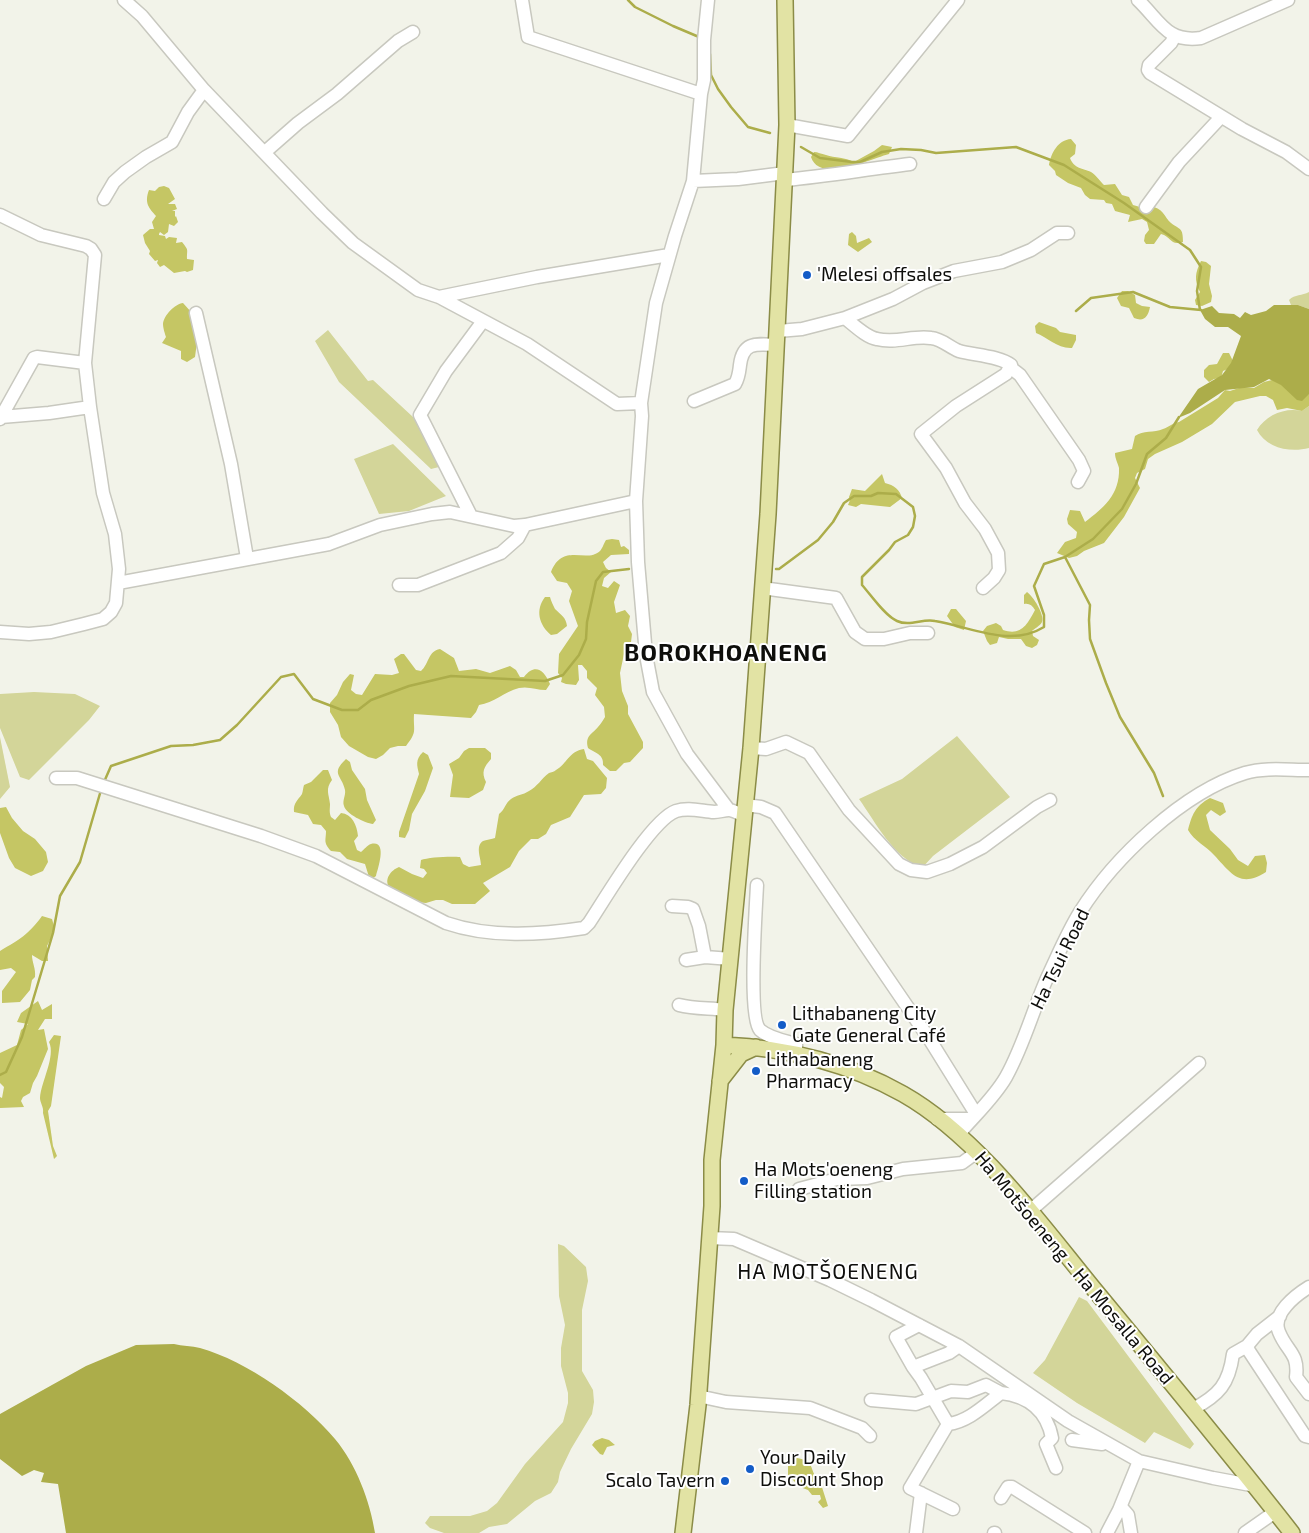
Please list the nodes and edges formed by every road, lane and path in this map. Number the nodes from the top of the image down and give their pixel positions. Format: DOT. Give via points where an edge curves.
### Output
graph roads {
  1 [pos="522,0"];
  2 [pos="708,0"];
  3 [pos="785,0"];
  4 [pos="958,0"];
  5 [pos="1138,0"];
  6 [pos="1288,0"];
  7 [pos="128,1"];
  8 [pos="413,32"];
  9 [pos="1175,36"];
  10 [pos="204,90"];
  11 [pos="701,94"];
  12 [pos="1221,117"];
  13 [pos="787,125"];
  14 [pos="265,152"];
  15 [pos="910,164"];
  16 [pos="1309,169"];
  17 [pos="785,176"];
  18 [pos="693,180"];
  19 [pos="104,199"];
  20 [pos="1146,207"];
  21 [pos="0,215"];
  22 [pos="1068,232"];
  23 [pos="669,255"];
  24 [pos="439,297"];
  25 [pos="196,313"];
  26 [pos="845,318"];
  27 [pos="483,321"];
  28 [pos="777,338"];
  29 [pos="85,363"];
  30 [pos="1011,368"];
  31 [pos="694,401"];
  32 [pos="641,403"];
  33 [pos="90,407"];
  34 [pos="0,418"];
  35 [pos="1078,482"];
  36 [pos="636,501"];
  37 [pos="471,516"];
  38 [pos="525,525"];
  39 [pos="247,558"];
  40 [pos="118,583"];
  41 [pos="399,585"];
  42 [pos="762,588"];
  43 [pos="983,588"];
  44 [pos="0,632"];
  45 [pos="928,632"];
  46 [pos="751,748"];
  47 [pos="1309,770"];
  48 [pos="56,778"];
  49 [pos="1050,800"];
  50 [pos="729,810"];
  51 [pos="744,810"];
  52 [pos="757,886"];
  53 [pos="672,906"];
  54 [pos="734,929"];
  55 [pos="755,931"];
  56 [pos="705,957"];
  57 [pos="730,959"];
  58 [pos="686,960"];
  59 [pos="679,1005"];
  60 [pos="725,1016"];
  61 [pos="724,1045"];
  62 [pos="756,1047"];
  63 [pos="796,1053"];
  64 [pos="1199,1063"];
  65 [pos="720,1081"];
  66 [pos="974,1116"];
  67 [pos="938,1119"];
  68 [pos="958,1135"];
  69 [pos="977,1152"];
  70 [pos="799,1189"];
  71 [pos="1030,1211"];
  72 [pos="709,1238"];
  73 [pos="1309,1287"];
  74 [pos="1280,1316"];
  75 [pos="919,1326"];
  76 [pos="959,1346"];
  77 [pos="1247,1346"];
  78 [pos="913,1367"];
  79 [pos="1001,1393"];
  80 [pos="1309,1394"];
  81 [pos="698,1396"];
  82 [pos="933,1397"];
  83 [pos="871,1400"];
  84 [pos="1193,1409"];
  85 [pos="948,1424"];
  86 [pos="870,1436"];
  87 [pos="1309,1437"];
  88 [pos="1072,1440"];
  89 [pos="1111,1446"];
  90 [pos="1139,1461"];
  91 [pos="1056,1468"];
  92 [pos="1256,1486"];
  93 [pos="921,1493"];
  94 [pos="1000,1498"];
  95 [pos="1121,1506"];
  96 [pos="953,1509"];
  97 [pos="1276,1512"];
  98 [pos="683,1533"];
  99 [pos="916,1533"];
  100 [pos="1085,1533"];
  101 [pos="1107,1533"];
  102 [pos="1131,1533"];
  103 [pos="1245,1533"];
  104 [pos="1292,1533"];
  1 -- 11 [label="street" via="528,36"];
  2 -- 11 [label="street"];
  3 -- 13 [label="main road"];
  4 -- 13 [label="street" via="848,136"];
  5 -- 9 [label="street" via="1164,29"];
  6 -- 9 [label="street" via="1201,38"];
  7 -- 10 [label="street"];
  8 -- 14 [label="street" via="384,52"];
  9 -- 12 [label="street" via="1148,70"];
  10 -- 14 [label="street"];
  10 -- 19 [label="street" via="172,142 114,182"];
  11 -- 18 [label="street"];
  12 -- 16 [label="street" via="1286,152"];
  12 -- 20 [label="street" via="1179,162"];
  13 -- 17 [label="main road"];
  14 -- 24 [label="street" via="353,243 418,290"];
  15 -- 17 [label="street" via="827,176"];
  17 -- 18 [label="street"];
  17 -- 28 [label="main road"];
  18 -- 23 [label="street"];
  21 -- 29 [label="street" via="41,235 86,246 95,254"];
  22 -- 26 [label="street" via="1057,233 1010,260 954,271"];
  23 -- 24 [label="street"];
  23 -- 32 [label="street" via="656,303"];
  24 -- 27 [label="street"];
  25 -- 39 [label="street" via="232,464"];
  26 -- 28 [label="street"];
  26 -- 30 [label="street" via="876,339 896,341 930,337 958,350 1008,363"];
  27 -- 32 [label="street" via="527,344 617,404"];
  27 -- 37 [label="street" via="446,371 420,415"];
  28 -- 31 [label="street" via="746,348 735,384"];
  28 -- 42 [label="main road"];
  29 -- 33 [label="street"];
  29 -- 34 [label="street" via="34,358"];
  30 -- 35 [label="street" via="1020,375 1079,460 1084,471"];
  30 -- 43 [label="street" via="921,434 946,468 998,553 998,570"];
  32 -- 36 [label="street"];
  33 -- 34 [label="street"];
  33 -- 40 [label="street" via="103,493 115,534"];
  36 -- 38 [label="street"];
  36 -- 50 [label="street" via="638,562 653,692 687,754"];
  37 -- 38 [label="street" via="514,526"];
  37 -- 39 [label="street" via="450,512 432,514 380,525 329,544"];
  38 -- 41 [label="street" via="518,538 501,553 418,585"];
  39 -- 40 [label="street"];
  40 -- 44 [label="street" via="116,603 103,619 51,632"];
  42 -- 45 [label="street" via="836,598 855,632 865,639"];
  42 -- 46 [label="main road"];
  46 -- 49 [label="street" via="766,749 786,742 809,754 849,810 899,864 912,870 927,872 975,852"];
  46 -- 51 [label="main road"];
  47 -- 66 [label="street, Ha Tsui Road" via="1245,773 1217,785 1177,808 1116,864 1080,912 1005,1078"];
  48 -- 50 [label="street" via="77,778 316,856 446,923 467,930 515,934 584,928 662,819 676,811 690,809"];
  50 -- 51 [label="street"];
  51 -- 54 [label="main road"];
  51 -- 66 [label="street" via="761,807 775,814 930,1040"];
  52 -- 55 [label="street"];
  53 -- 56 [label="street" via="693,909"];
  54 -- 55 [label="street"];
  54 -- 57 [label="main road"];
  55 -- 63 [label="street" via="757,1025 777,1038 796,1044"];
  56 -- 57 [label="street"];
  56 -- 58 [label="street"];
  57 -- 60 [label="main road"];
  59 -- 60 [label="street" via="705,1007"];
  60 -- 61 [label="main road"];
  60 -- 62 [label="main road" via="740,1040"];
  61 -- 62 [label="main road, Ha Motšoeneng - Ha Mosalla Road"];
  61 -- 65 [label="main road"];
  62 -- 63 [label="main road, Ha Motšoeneng - Ha Mosalla Road"];
  62 -- 65 [label="main road" via="741,1054"];
  63 -- 67 [label="main road, Ha Motšoeneng - Ha Mosalla Road" via="873,1079 903,1094"];
  64 -- 71 [label="street"];
  65 -- 72 [label="main road"];
  66 -- 67 [label="street"];
  66 -- 68 [label="street, Ha Tsui Road"];
  67 -- 68 [label="main road, Ha Motšoeneng - Ha Mosalla Road"];
  68 -- 69 [label="main road, Ha Motšoeneng - Ha Mosalla Road"];
  69 -- 70 [label="street" via="962,1163 903,1169 867,1178 837,1179"];
  69 -- 71 [label="main road, Ha Motšoeneng - Ha Mosalla Road"];
  71 -- 84 [label="main road, Ha Motšoeneng - Ha Mosalla Road"];
  72 -- 75 [label="street" via="734,1239 830,1280"];
  72 -- 81 [label="main road"];
  73 -- 74 [label="street" via="1286,1306"];
  74 -- 77 [label="street"];
  74 -- 80 [label="street" via="1278,1330 1298,1364 1296,1378"];
  75 -- 76 [label="street"];
  75 -- 78 [label="street" via="896,1337"];
  76 -- 78 [label="street" via="948,1354"];
  76 -- 89 [label="street" via="1068,1421"];
  77 -- 84 [label="street" via="1233,1354 1226,1383"];
  77 -- 87 [label="street" via="1305,1436"];
  78 -- 82 [label="street"];
  79 -- 82 [label="street" via="986,1385 968,1392 951,1391"];
  79 -- 85 [label="street" via="971,1416"];
  79 -- 91 [label="street" via="1015,1395 1042,1412 1050,1426 1052,1438 1046,1444"];
  81 -- 86 [label="street" via="726,1402 810,1408 862,1428"];
  81 -- 98 [label="main road"];
  82 -- 83 [label="street" via="916,1404"];
  82 -- 85 [label="street"];
  84 -- 92 [label="main road, Ha Motšoeneng - Ha Mosalla Road"];
  85 -- 93 [label="street" via="910,1488"];
  88 -- 89 [label="street"];
  89 -- 90 [label="street"];
  90 -- 92 [label="street"];
  90 -- 95 [label="street"];
  92 -- 97 [label="main road, Ha Motšoeneng - Ha Mosalla Road"];
  93 -- 96 [label="street"];
  93 -- 99 [label="street"];
  94 -- 100 [label="street" via="1008,1487 1012,1487"];
  95 -- 101 [label="street"];
  95 -- 102 [label="street" via="1128,1515"];
  97 -- 103 [label="street"];
  97 -- 104 [label="main road, Ha Motšoeneng - Ha Mosalla Road"];
}
